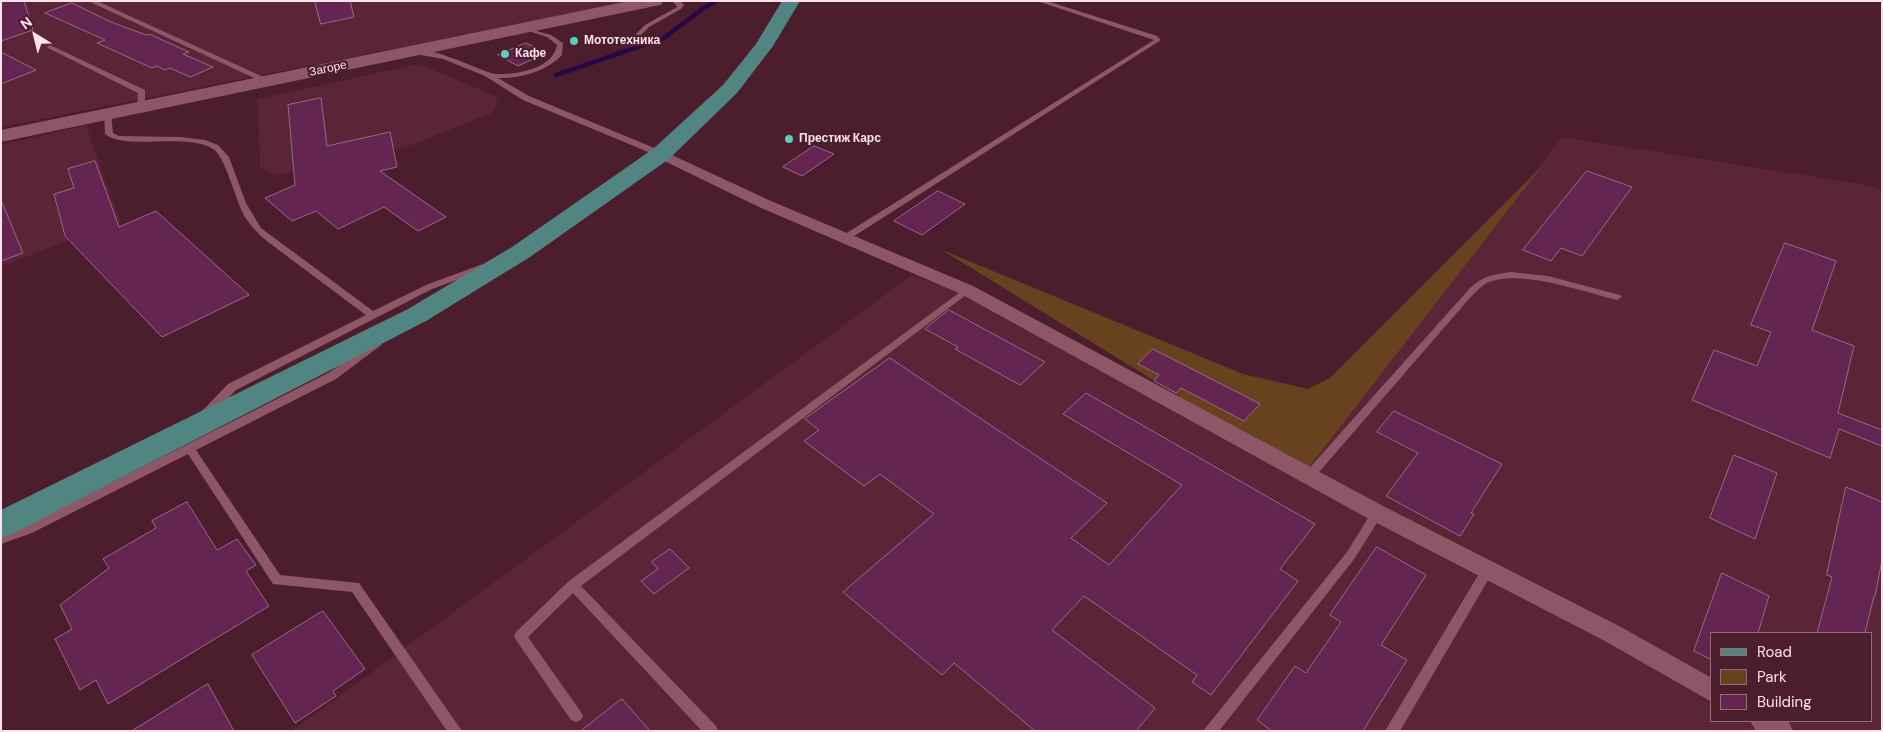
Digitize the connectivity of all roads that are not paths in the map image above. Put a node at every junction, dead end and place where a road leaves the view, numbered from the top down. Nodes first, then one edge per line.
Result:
1 (91, 1) edge
2 (655, 1) edge
3 (676, 1) edge
4 (791, 1) edge
5 (1040, 1) edge
6 (524, 28) junction
7 (638, 35) dead end
8 (50, 47) dead end
9 (407, 52) junction
10 (488, 75) junction
11 (268, 81) junction
12 (141, 107) junction
13 (107, 114) junction
14 (1, 136) edge
15 (661, 154) junction
16 (844, 238) junction
17 (514, 256) junction
18 (967, 290) junction
19 (1617, 297) dead end
20 (373, 316) junction
21 (189, 440) junction
22 (1309, 476) junction
23 (1377, 513) junction
24 (1, 525) edge
25 (1, 539) edge
26 (1487, 571) junction
27 (573, 585) junction
28 (1710, 690) edge
29 (576, 716) dead end
30 (1765, 722) edge
31 (455, 731) edge
32 (711, 731) edge
33 (1210, 731) edge
34 (1392, 731) edge
35 (1780, 731) edge

1 - 11 lane
2 - 6 street, Загоре
3 - 7 lane
4 - 15 main road
5 - 16 lane
6 - 9 street, Загоре
6 - 10 lane
8 - 12 lane
9 - 10 lane
9 - 11 street, Загоре
10 - 15 lane
11 - 12 street, Загоре
12 - 13 street, Загоре
13 - 14 street, Загоре
13 - 20 lane
15 - 16 street
15 - 17 main road
16 - 18 street
17 - 20 lane
17 - 21 main road
18 - 22 street
18 - 27 lane
19 - 22 lane
20 - 21 lane
21 - 24 main road
21 - 25 lane
21 - 31 lane
22 - 23 street
23 - 26 street
23 - 33 lane
26 - 28 street
26 - 34 lane
27 - 29 lane
27 - 32 lane
30 - 35 street

